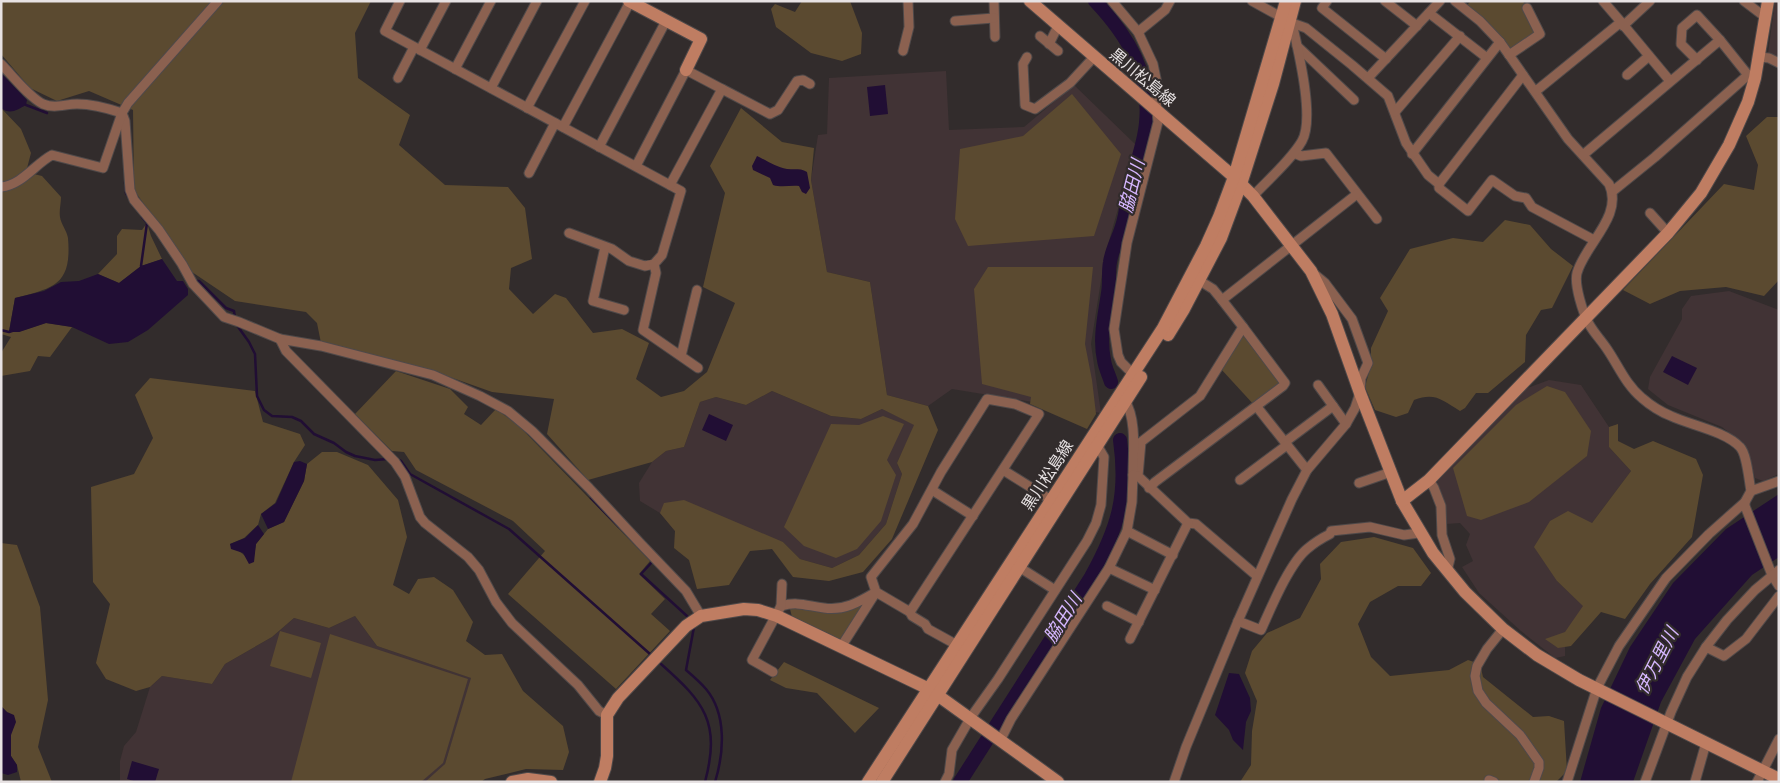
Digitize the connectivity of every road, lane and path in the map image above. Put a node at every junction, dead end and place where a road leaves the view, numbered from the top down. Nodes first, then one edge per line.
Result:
1 (218, 1) edge
2 (400, 1) edge
3 (446, 1) edge
4 (491, 1) edge
5 (537, 1) edge
6 (585, 1) edge
7 (630, 1) edge
8 (908, 1) edge
9 (994, 1) edge
10 (1030, 1) edge
11 (1112, 1) edge
12 (1170, 1) edge
13 (1252, 1) edge
14 (1286, 1) edge
15 (1295, 1) edge
16 (1327, 1) edge
17 (1385, 1) edge
18 (1440, 1) edge
19 (1455, 1) edge
20 (1603, 1) edge
21 (1650, 1) edge
22 (1744, 1) edge
23 (1768, 1) edge
24 (1527, 8) dead end
25 (1429, 13) junction
26 (1765, 17) junction
27 (994, 18) junction
28 (666, 21) junction
29 (955, 21) dead end
30 (1288, 21) junction
31 (1622, 24) junction
32 (1058, 26) junction
33 (1417, 26) junction
34 (1138, 32) junction
35 (1040, 36) dead end
36 (1460, 36) junction
37 (995, 37) dead end
38 (1720, 40) junction
39 (1500, 42) junction
40 (1049, 44) junction
41 (1297, 46) junction
42 (417, 48) junction
43 (904, 51) dead end
44 (1058, 51) dead end
45 (1509, 55) junction
46 (1094, 56) junction
47 (1650, 56) junction
48 (1027, 57) dead end
49 (1759, 57) junction
50 (1488, 58) junction
51 (1386, 59) junction
52 (1697, 60) junction
53 (1, 64) edge
54 (1779, 64) edge
55 (455, 69) junction
56 (686, 70) junction
57 (1523, 75) junction
58 (1627, 75) dead end
59 (1752, 76) junction
60 (398, 78) dead end
61 (1368, 78) junction
62 (1670, 81) junction
63 (810, 84) dead end
64 (491, 88) junction
65 (722, 89) junction
66 (1536, 91) junction
67 (1354, 100) dead end
68 (527, 108) junction
69 (1157, 110) junction
70 (122, 112) junction
71 (1395, 112) junction
72 (559, 125) junction
73 (600, 147) junction
74 (1294, 152) junction
75 (1412, 154) junction
76 (1583, 155) junction
77 (636, 166) junction
78 (529, 173) dead end
79 (1238, 180) junction
80 (1439, 184) junction
81 (670, 185) junction
82 (1, 187) edge
83 (1613, 191) junction
84 (1357, 194) junction
85 (1253, 196) junction
86 (1650, 213) dead end
87 (1377, 219) dead end
88 (569, 232) dead end
89 (1668, 232) junction
90 (1594, 240) junction
91 (1293, 246) junction
92 (606, 247) junction
93 (654, 264) junction
94 (1200, 281) junction
95 (697, 290) dead end
96 (1222, 300) junction
97 (624, 310) dead end
98 (1586, 317) junction
99 (1243, 328) junction
100 (280, 339) junction
101 (681, 356) junction
102 (698, 368) dead end
103 (1132, 374) junction
104 (1318, 385) dead end
105 (1360, 392) junction
106 (1126, 401) junction
107 (1334, 406) junction
108 (1257, 407) junction
109 (1346, 424) junction
110 (1286, 443) junction
111 (1097, 445) junction
112 (1003, 470) junction
113 (1307, 470) junction
114 (1391, 472) junction
115 (1135, 476) junction
116 (1240, 480) dead end
117 (1429, 480) junction
118 (1779, 481) edge
119 (1359, 483) dead end
120 (1149, 488) junction
121 (932, 490) junction
122 (1751, 491) junction
123 (1402, 501) junction
124 (1055, 502) junction
125 (1745, 504) junction
126 (973, 516) junction
127 (1188, 523) junction
128 (1127, 531) junction
129 (1419, 533) junction
130 (1173, 555) junction
131 (1019, 567) junction
132 (1109, 568) junction
133 (1446, 571) junction
134 (1773, 572) edge
135 (1257, 576) junction
136 (782, 584) dead end
137 (1779, 586) edge
138 (1055, 590) junction
139 (1155, 590) junction
140 (876, 592) junction
141 (1779, 596) edge
142 (1107, 606) dead end
143 (779, 611) junction
144 (910, 612) junction
145 (700, 616) junction
146 (1238, 621) junction
147 (1139, 622) junction
148 (1503, 629) junction
149 (1130, 640) dead end
150 (957, 645) junction
151 (841, 647) junction
152 (1706, 647) junction
153 (773, 672) dead end
154 (1599, 689) junction
155 (934, 691) junction
156 (607, 715) junction
157 (971, 717) junction
158 (1665, 723) junction
159 (1779, 738) edge
160 (1001, 739) junction
161 (1706, 743) junction
162 (1760, 776) edge
163 (1779, 779) edge
164 (512, 782) edge
165 (551, 782) edge
166 (600, 782) edge
167 (868, 782) edge
168 (882, 782) edge
169 (944, 782) edge
170 (1058, 782) edge
171 (1174, 782) edge
172 (1534, 782) edge
173 (1567, 782) edge
174 (1645, 782) edge
175 (1695, 782) edge

1 - 70 street
2 - 42 street
3 - 42 street
4 - 55 street
5 - 64 street
6 - 68 street
7 - 28 street
7 - 72 street
8 - 43 street
9 - 27 street
10 - 32 street, 黒川松島線
11 - 34 street
12 - 34 street
13 - 30 street
14 - 30 street
15 - 30 street
16 - 51 street
17 - 33 street
18 - 25 street
19 - 39 street
20 - 31 street
21 - 31 street
22 - 26 street
23 - 26 street
24 - 45 street
25 - 33 street
25 - 36 street
26 - 49 street
27 - 29 street
27 - 37 street
28 - 56 street
28 - 73 street
30 - 41 street
30 - 61 street
30 - 79 street
31 - 47 street
31 - 66 street
32 - 40 street
32 - 46 street, 黒川松島線
33 - 51 street
34 - 69 street
35 - 40 street
36 - 50 street
36 - 71 street
38 - 52 street
38 - 52 street
38 - 59 street
39 - 45 street
39 - 50 street
40 - 44 street
41 - 67 street
41 - 74 street
42 - 55 street
42 - 60 street
45 - 57 street
46 - 48 street
46 - 69 street, 黒川松島線
47 - 58 street
47 - 62 street
49 - 54 street
49 - 59 street
50 - 75 street
51 - 61 street
52 - 62 street
53 - 70 street
55 - 64 street
56 - 65 street
56 - 77 street
57 - 66 street
57 - 80 street
59 - 83 street
59 - 89 street
61 - 71 street
62 - 76 street
63 - 65 street
64 - 68 street
65 - 81 street
66 - 76 street
68 - 72 street
69 - 79 street, 黒川松島線
69 - 103 street
70 - 82 street
70 - 100 street
71 - 75 street
72 - 73 street
72 - 78 street
73 - 77 street
74 - 84 street
74 - 85 street
75 - 80 street
76 - 83 street
77 - 81 street
79 - 85 street
79 - 94 street, 黒川松島線
79 - 103 street, 黒川松島線
80 - 90 street
81 - 93 street
83 - 90 street
84 - 87 street
84 - 91 street
85 - 91 street
86 - 89 street
88 - 92 street
89 - 98 street
90 - 98 street
91 - 96 street
91 - 105 street
92 - 93 street
92 - 97 street
93 - 101 street
94 - 96 street
94 - 106 street, 黒川松島線
95 - 101 street
96 - 99 street
98 - 117 street
98 - 122 street
99 - 108 street
99 - 115 street
100 - 145 street
100 - 156 street
101 - 102 street
103 - 124 street, 黒川松島線
104 - 107 street
105 - 109 street
105 - 114 street
106 - 111 street, 黒川松島線
106 - 115 street
107 - 109 street
107 - 110 street
108 - 110 street
108 - 120 street
109 - 113 street
110 - 113 street
110 - 116 street
111 - 124 street, 黒川松島線
111 - 138 street
112 - 121 street
112 - 124 street
112 - 126 street
113 - 135 street
114 - 119 street
114 - 123 street
115 - 120 street
115 - 128 street
117 - 123 street
117 - 133 street
118 - 122 street
120 - 127 street
121 - 126 street
121 - 140 street
122 - 125 street
123 - 129 street
124 - 131 street, 黒川松島線
124 - 150 street, 黒川松島線
125 - 134 street
125 - 154 street
126 - 144 street
127 - 130 street
127 - 135 street
128 - 130 street
128 - 132 street
129 - 133 street
129 - 146 street
130 - 139 street
131 - 138 street
131 - 155 street, 黒川松島線
132 - 139 street
132 - 160 street
133 - 148 street
134 - 137 street
134 - 152 street
135 - 146 street
136 - 143 street
138 - 157 street
139 - 147 street
140 - 143 street
140 - 144 street
140 - 151 street
141 - 152 street
142 - 147 street
143 - 145 street
143 - 151 street
143 - 153 street
144 - 150 street
145 - 156 street
146 - 171 street
147 - 149 street
148 - 154 street
148 - 172 street
150 - 155 street, 黒川松島線
151 - 155 street
152 - 158 street
154 - 158 street
154 - 173 street
155 - 157 street
155 - 167 street, 黒川松島線
155 - 168 street, 黒川松島線
156 - 166 street
157 - 160 street
157 - 169 street
158 - 161 street
158 - 174 street
159 - 162 street
160 - 170 street
161 - 162 street
161 - 175 street
162 - 163 street
164 - 165 street

